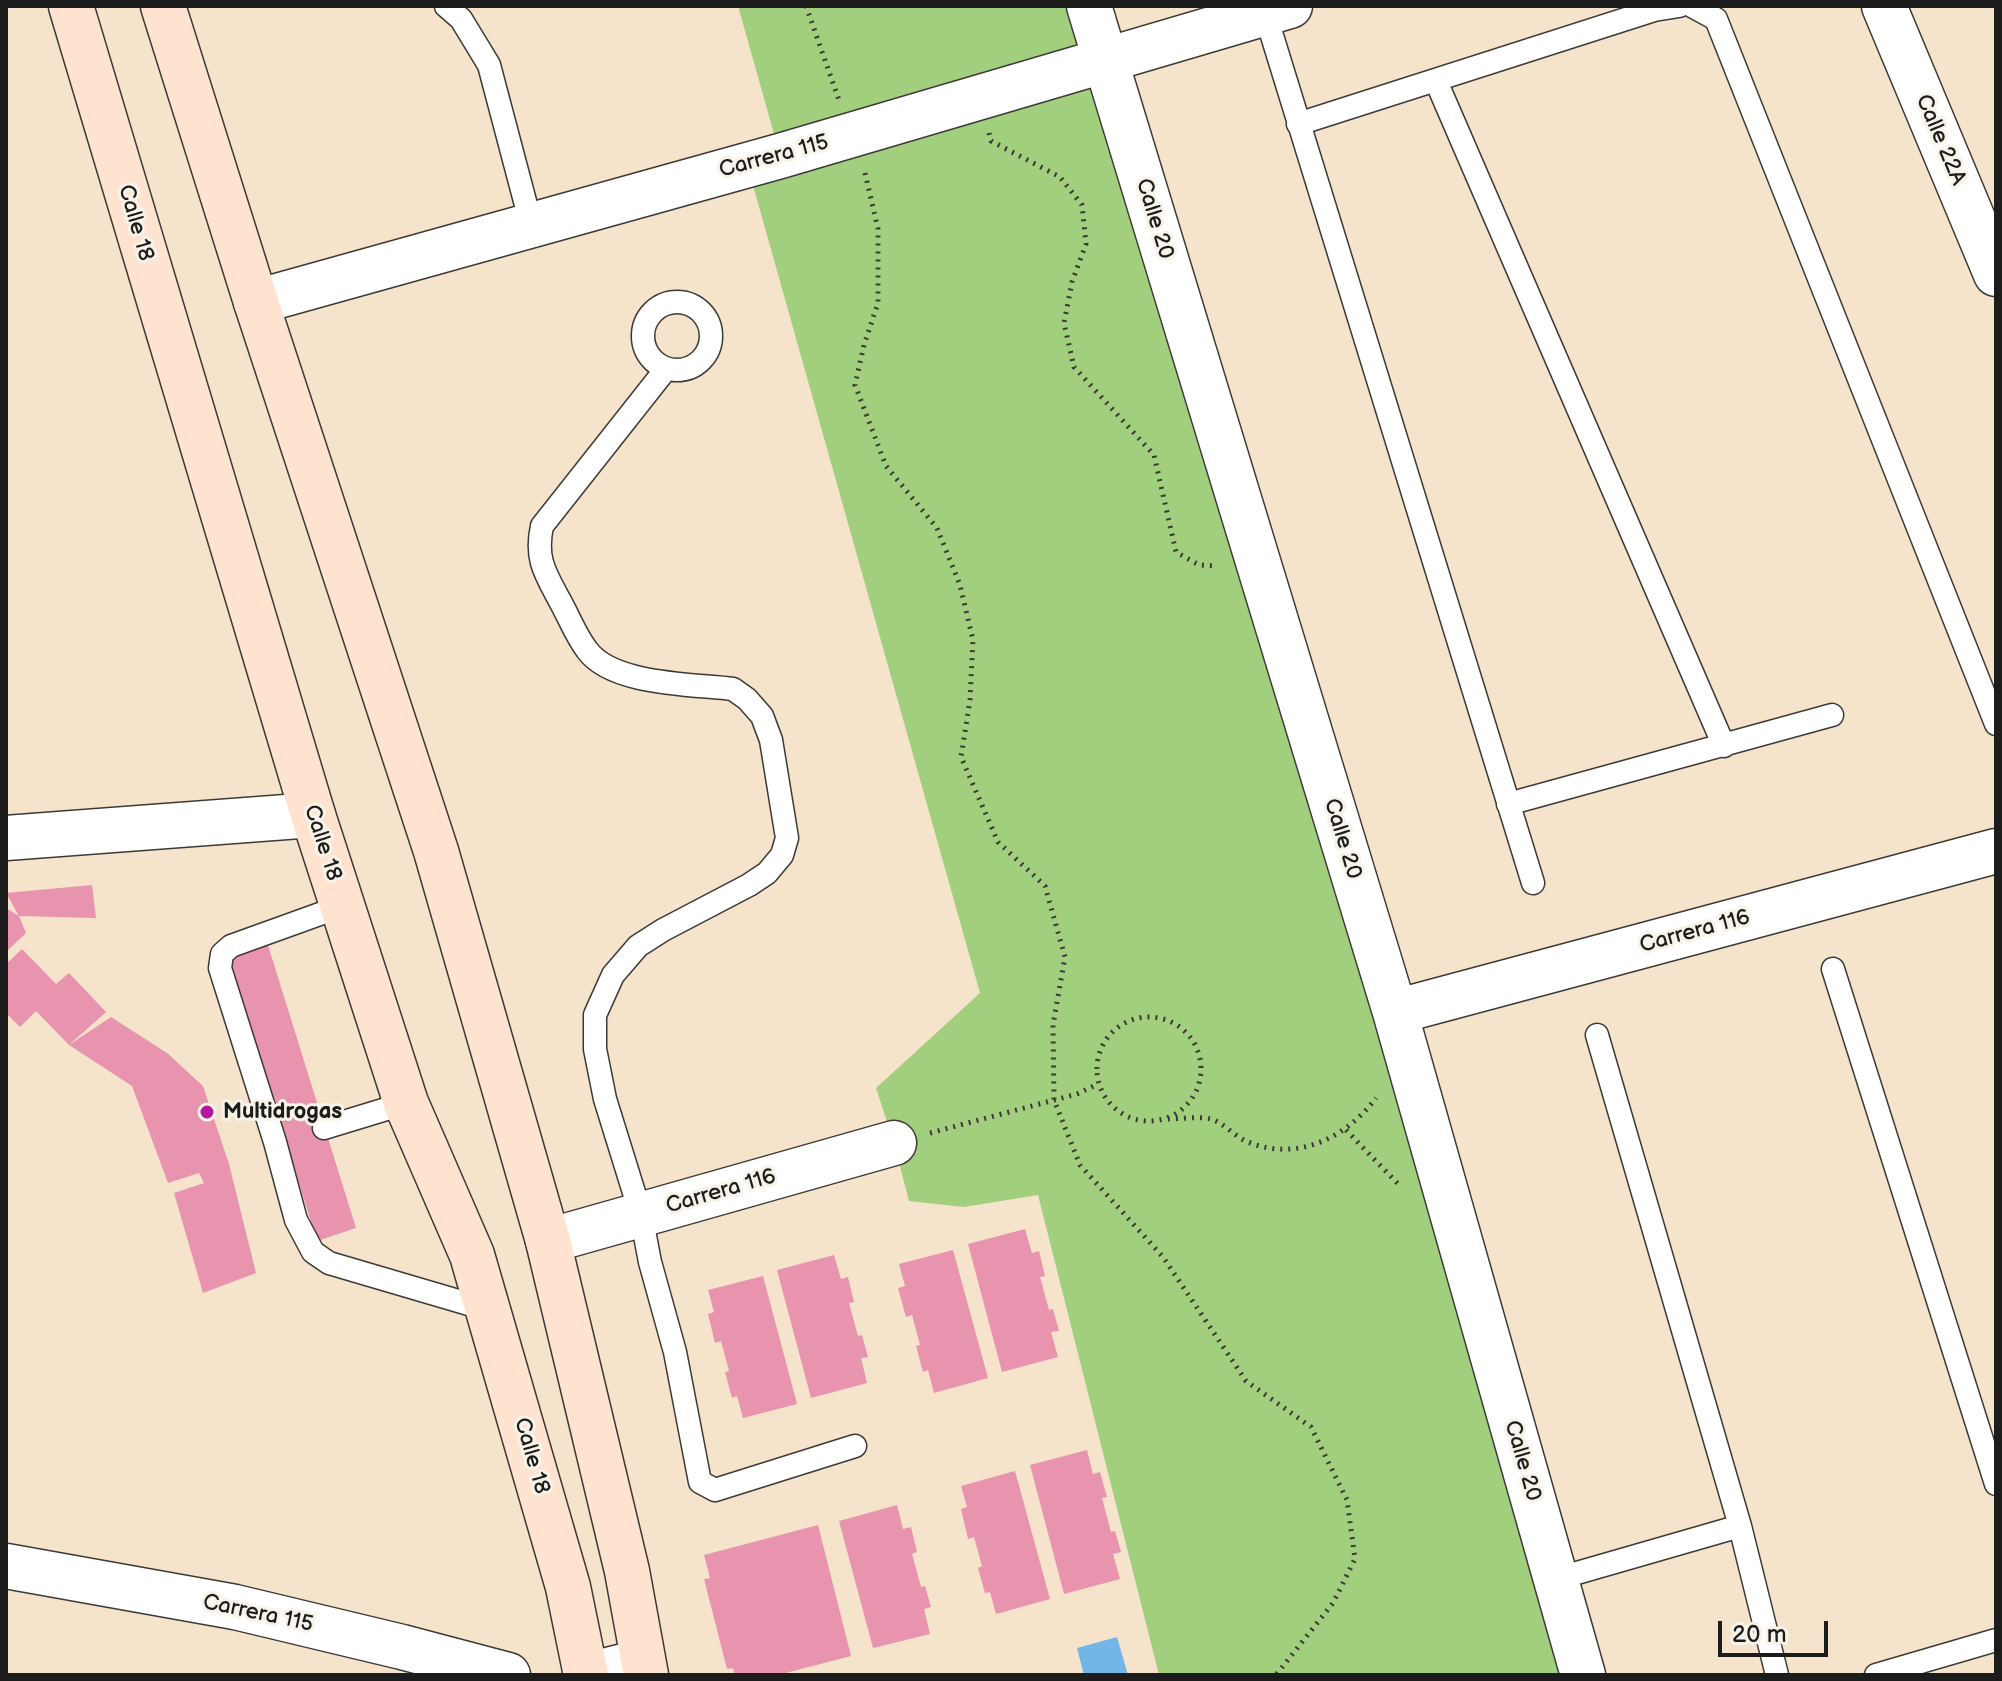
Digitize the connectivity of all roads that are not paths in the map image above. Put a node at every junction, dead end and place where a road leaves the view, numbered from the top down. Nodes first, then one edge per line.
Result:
1 (71, 6) edge
2 (163, 6) edge
3 (446, 6) edge
4 (1089, 6) edge
5 (1679, 6) edge
6 (1692, 6) edge
7 (1884, 6) edge
8 (1278, 10) edge
9 (1106, 60) junction
10 (1436, 81) junction
11 (1298, 124) junction
12 (531, 224) junction
13 (1996, 274) edge
14 (256, 302) junction
15 (666, 369) dead end
16 (1832, 715) dead end
17 (1996, 724) edge
18 (1724, 746) junction
19 (1508, 804) junction
20 (313, 815) junction
21 (6, 838) edge
22 (1996, 851) edge
23 (1533, 883) dead end
24 (342, 906) junction
25 (1833, 969) dead end
26 (1395, 1012) junction
27 (1597, 1035) dead end
28 (406, 1103) junction
29 (324, 1128) dead end
30 (894, 1143) road end
31 (641, 1215) junction
32 (548, 1241) junction
33 (489, 1310) junction
34 (855, 1446) dead end
35 (1996, 1484) edge
36 (1740, 1526) junction
37 (7, 1568) edge
38 (1556, 1579) junction
39 (1996, 1640) edge
40 (645, 1668) edge
41 (508, 1675) edge
42 (587, 1675) edge
43 (1583, 1675) edge
44 (1777, 1675) edge
45 (1876, 1675) edge

1 - 20 main road, Calle 18
2 - 14 main road
3 - 12 lane
4 - 9 street, Calle 20
5 - 10 lane
6 - 17 lane
7 - 13 street, Calle 22A
8 - 9 street, Carrera 115
8 - 11 lane
9 - 12 street, Carrera 115
9 - 26 street, Calle 20
10 - 11 lane
10 - 18 lane
11 - 19 lane
12 - 14 street, Carrera 115
14 - 32 main road
15 - 31 lane
16 - 18 lane
18 - 19 lane
19 - 23 lane
20 - 21 street
20 - 24 main road, Calle 18
22 - 26 street, Carrera 116
24 - 28 main road, Calle 18
24 - 33 lane
25 - 35 lane
26 - 38 street, Calle 20
27 - 36 lane
28 - 29 lane
28 - 33 main road, Calle 18
30 - 31 street, Carrera 116
31 - 32 street, Carrera 116
31 - 34 lane
32 - 40 main road
33 - 42 main road, Calle 18
36 - 38 lane
36 - 44 lane
37 - 41 street, Carrera 115
38 - 43 street, Calle 20
39 - 45 lane
40 - 42 street

